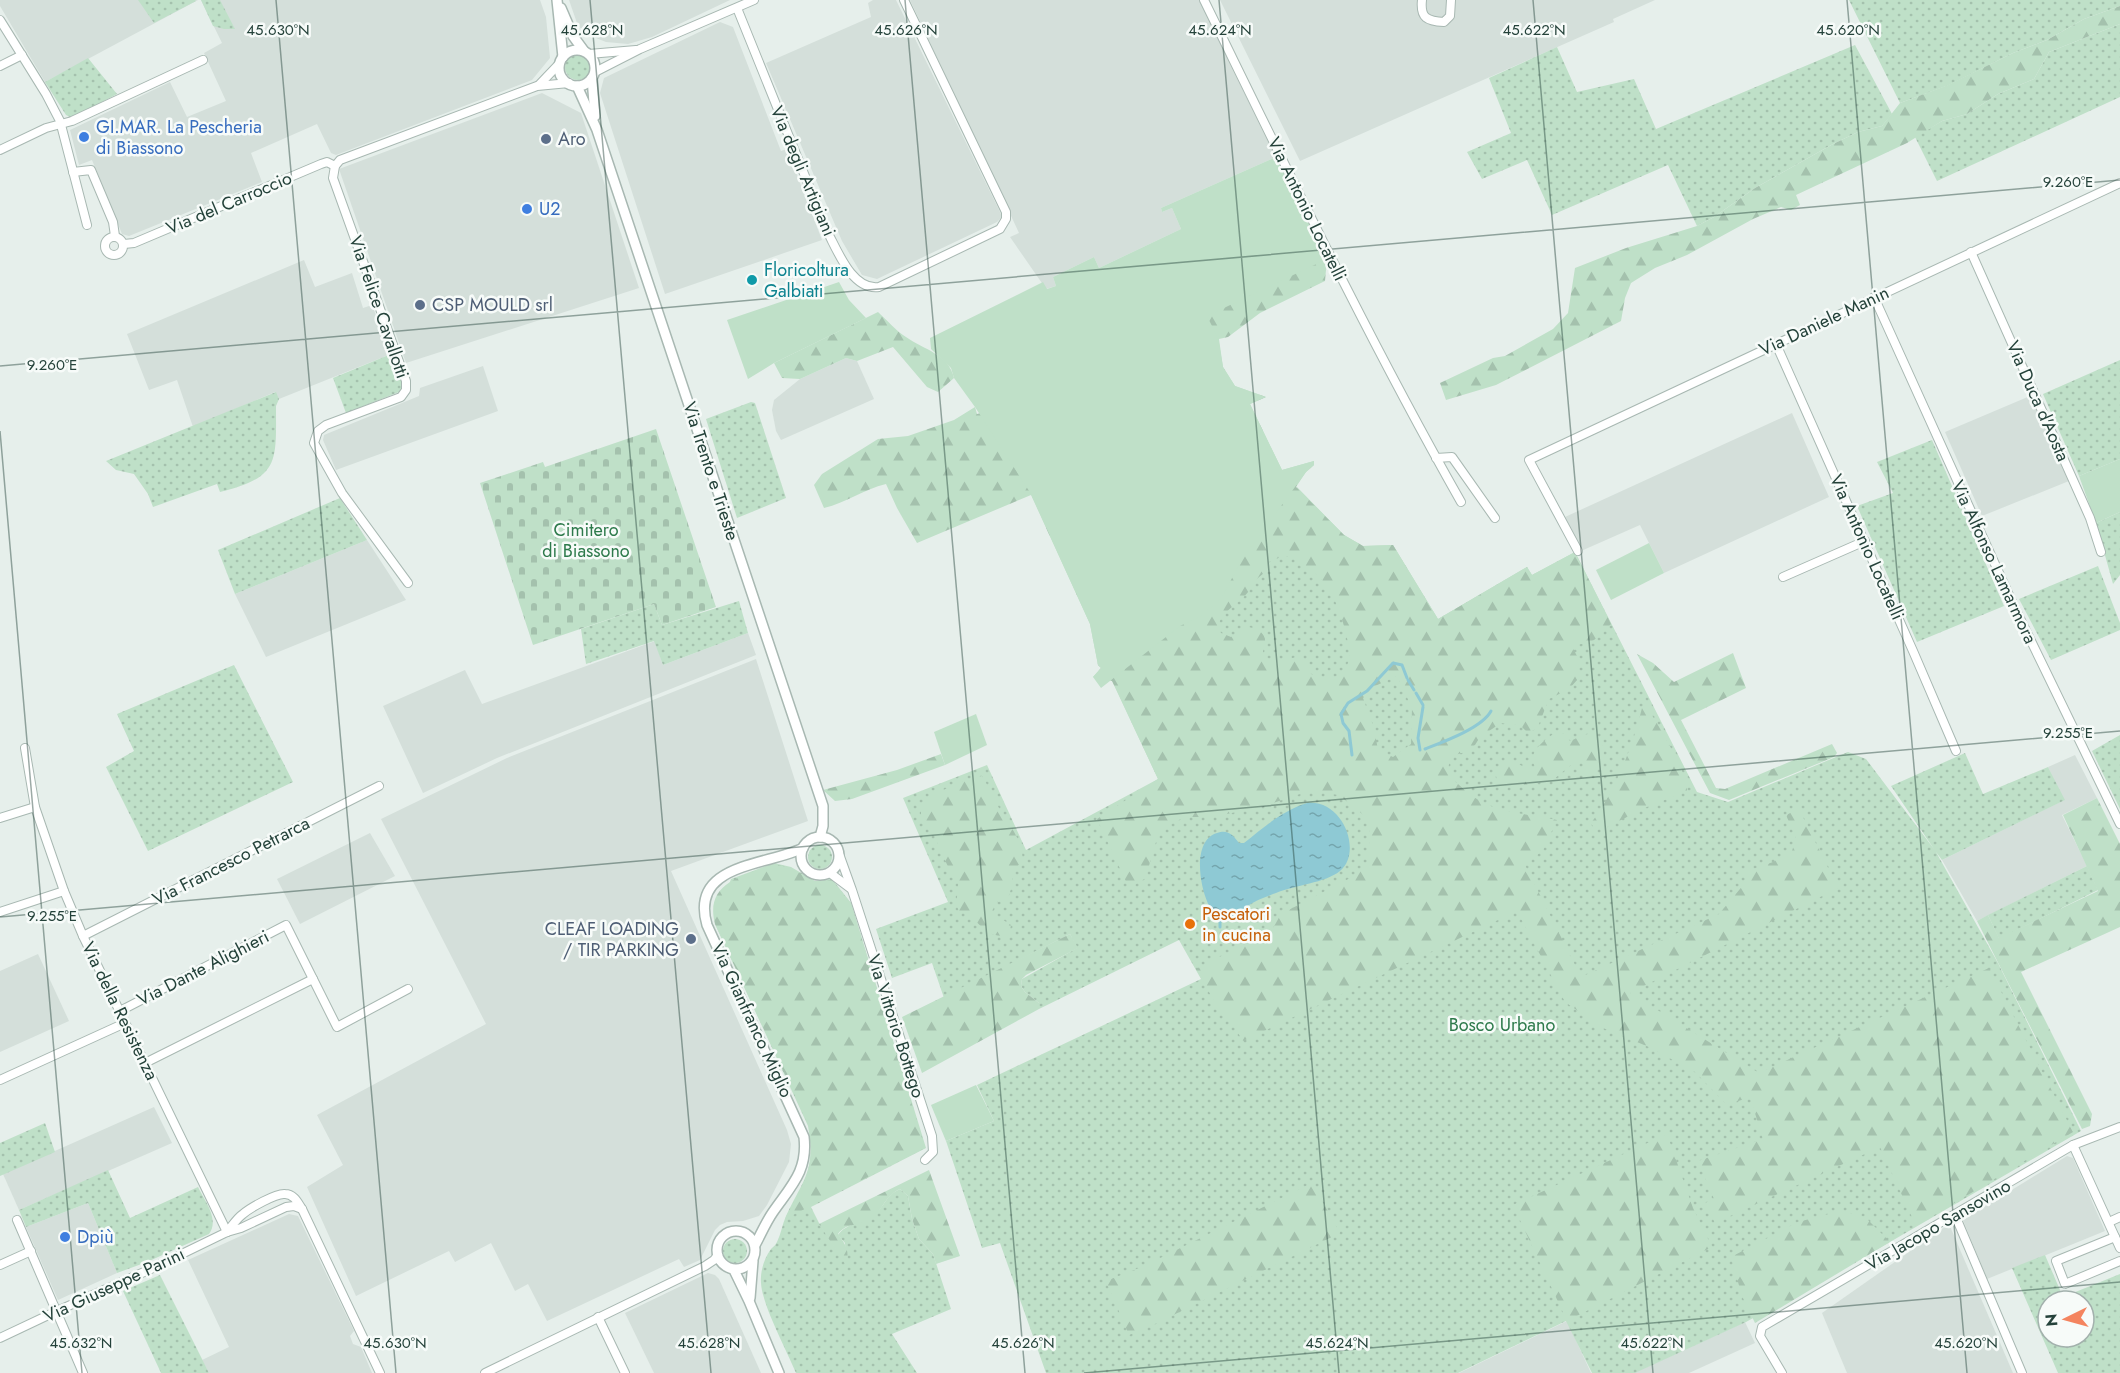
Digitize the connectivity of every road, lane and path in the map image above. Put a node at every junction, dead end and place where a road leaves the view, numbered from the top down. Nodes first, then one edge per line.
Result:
1 (557, 0) edge
2 (754, 0) edge
3 (904, 0) edge
4 (1204, 0) edge
5 (1422, 0) edge
6 (1451, 0) edge
7 (737, 8) junction
8 (0, 20) edge
9 (640, 49) junction
10 (586, 52) junction
11 (22, 55) junction
12 (203, 60) dead end
13 (561, 60) junction
14 (0, 66) edge
15 (593, 75) junction
16 (573, 84) junction
17 (537, 86) junction
18 (61, 124) junction
19 (597, 130) junction
20 (0, 150) edge
21 (334, 166) junction
22 (73, 172) junction
23 (2120, 183) edge
24 (87, 225) dead end
25 (115, 236) junction
26 (124, 244) junction
27 (1971, 252) junction
28 (1874, 297) junction
29 (1776, 344) junction
30 (1436, 458) junction
31 (1461, 502) dead end
32 (1495, 518) dead end
33 (1865, 541) junction
34 (1578, 551) dead end
35 (2101, 552) dead end
36 (1784, 577) dead end
37 (408, 583) dead end
38 (25, 748) dead end
39 (1956, 751) dead end
40 (379, 786) dead end
41 (35, 807) junction
42 (824, 812) junction
43 (0, 818) edge
44 (2120, 824) edge
45 (820, 837) junction
46 (836, 847) junction
47 (803, 848) junction
48 (773, 859) junction
49 (803, 864) junction
50 (830, 873) junction
51 (852, 890) junction
52 (64, 891) junction
53 (0, 912) edge
54 (83, 936) junction
55 (313, 979) junction
56 (408, 989) dead end
57 (120, 1011) junction
58 (125, 1023) junction
59 (146, 1063) junction
60 (0, 1080) edge
61 (2120, 1127) edge
62 (2073, 1145) junction
63 (925, 1160) dead end
64 (302, 1209) junction
65 (772, 1214) junction
66 (1955, 1215) junction
67 (2120, 1218) edge
68 (17, 1220) dead end
69 (2109, 1222) junction
70 (227, 1232) junction
71 (745, 1232) junction
72 (2115, 1237) junction
73 (755, 1245) junction
74 (2120, 1248) edge
75 (31, 1251) junction
76 (718, 1255) junction
77 (753, 1260) junction
78 (2120, 1261) edge
79 (0, 1264) edge
80 (734, 1270) junction
81 (750, 1301) junction
82 (57, 1311) junction
83 (598, 1317) junction
84 (0, 1338) edge
85 (83, 1373) edge
86 (380, 1373) edge
87 (485, 1373) edge
88 (625, 1373) edge
89 (779, 1373) edge
90 (1782, 1373) edge
91 (2022, 1373) edge

1 - 10 street, Via Trento e Trieste
1 - 13 street, Via Trento e Trieste
2 - 7 street
3 - 7 street, Via degli Artigiani
4 - 30 street, Via Antonio Locatelli
5 - 6 street
7 - 9 street
8 - 11 street
9 - 10 street
9 - 15 street
10 - 13 street
10 - 15 street, Via Trento e Trieste
11 - 14 street
11 - 18 street
12 - 18 street
13 - 16 street, Via Trento e Trieste
13 - 17 street
15 - 16 street
15 - 19 street, Via Trento e Trieste
16 - 17 street
16 - 19 street, Via Trento e Trieste
17 - 21 street
18 - 20 street
18 - 22 street
19 - 42 street, Via Trento e Trieste
21 - 26 street, Via del Carroccio
21 - 37 street, Via Felice Cavallotti
22 - 24 street
22 - 25 street
23 - 27 street, Via Daniele Manin
25 - 26 street
25 - 26 street
27 - 28 street, Via Daniele Manin
27 - 35 street, Via Duca d'Aosta
28 - 29 street, Via Daniele Manin
28 - 44 street, Via Alfonso Lamarmora
29 - 33 street, Via Antonio Locatelli
29 - 34 street, Via Daniele Manin
30 - 31 street, Via Antonio Locatelli
30 - 32 street
33 - 36 street
33 - 39 street, Via Antonio Locatelli
38 - 41 street, Via della Resistenza
40 - 54 street, Via Francesco Petrarca
41 - 43 street
41 - 52 street, Via della Resistenza
42 - 45 street, Via Trento e Trieste
42 - 46 street, Via Trento e Trieste
45 - 46 street
45 - 47 street
46 - 50 street
46 - 51 street, Via Vittorio Bottego
47 - 48 street, Via Gianfranco Miglio
47 - 49 street
48 - 49 street, Via Gianfranco Miglio
48 - 65 street, Via Gianfranco Miglio
49 - 50 street
50 - 51 street
51 - 63 street, Via Vittorio Bottego
52 - 53 street
52 - 54 street, Via della Resistenza
54 - 57 street, Via della Resistenza
55 - 56 street
55 - 57 street, Via Dante Alighieri
55 - 59 street
57 - 58 street, Via della Resistenza
58 - 59 street, Via della Resistenza
58 - 60 street
59 - 70 street, Via della Resistenza
61 - 62 street, Via Jacopo Sansovino
62 - 66 street, Via Jacopo Sansovino
62 - 69 street
64 - 70 street, Via Giuseppe Parini
64 - 70 street, Via Giuseppe Parini
64 - 86 street
65 - 71 street, Via Gianfranco Miglio
65 - 73 street, Via Gianfranco Miglio
66 - 90 street, Via Jacopo Sansovino
66 - 91 street
67 - 69 street
68 - 75 street
69 - 72 street
70 - 82 street, Via Giuseppe Parini
71 - 73 street
71 - 76 street
72 - 74 street
72 - 78 street
73 - 77 street
75 - 79 street
75 - 82 street
76 - 80 street
76 - 83 street
77 - 80 street
77 - 81 street
80 - 81 street
81 - 89 street
82 - 84 street, Via Giuseppe Parini
82 - 85 street
83 - 87 street
83 - 88 street

